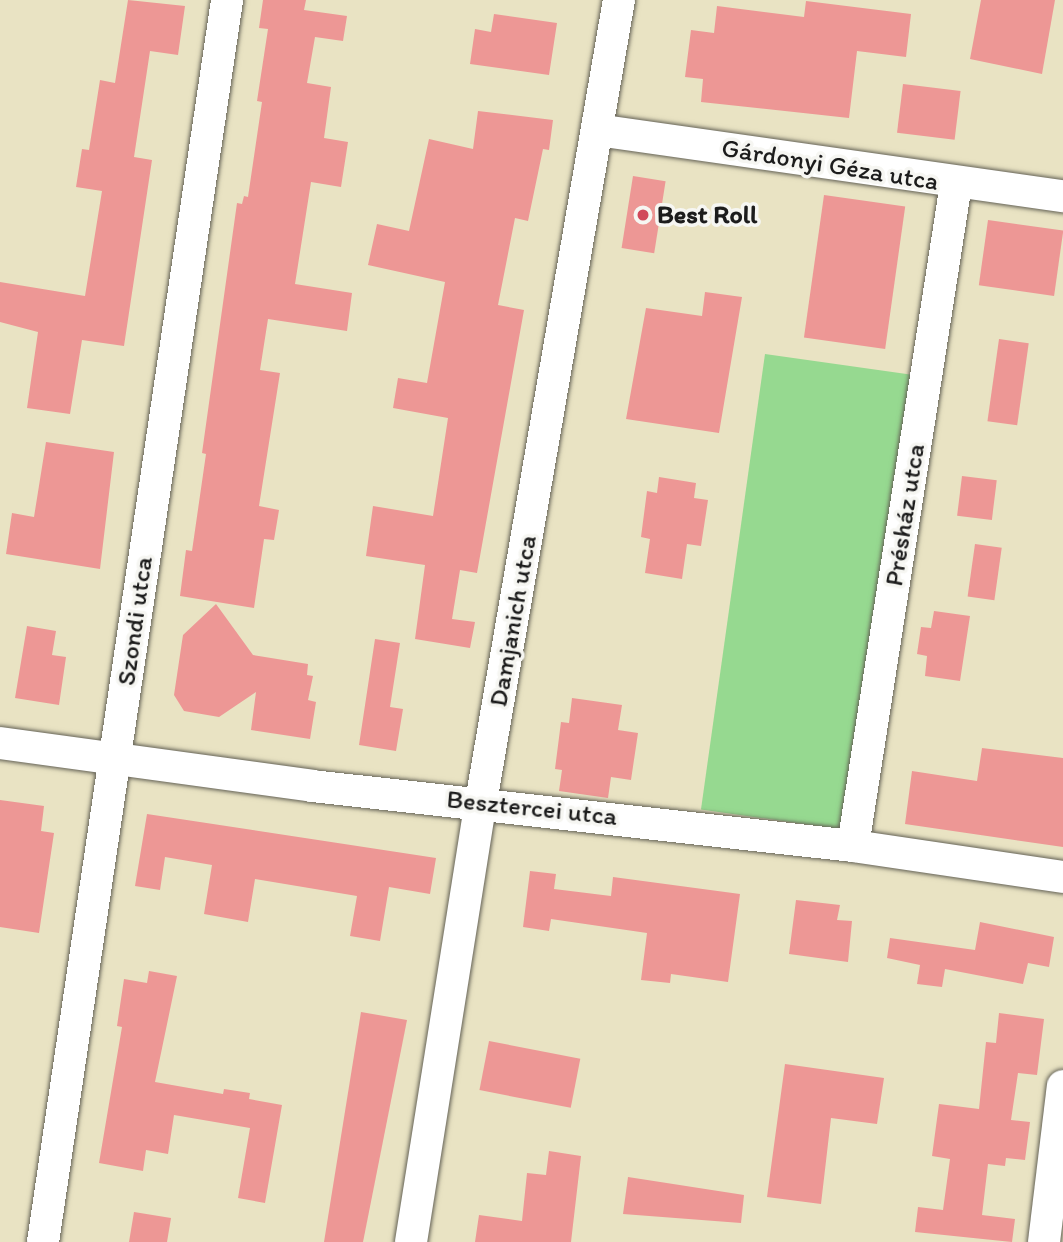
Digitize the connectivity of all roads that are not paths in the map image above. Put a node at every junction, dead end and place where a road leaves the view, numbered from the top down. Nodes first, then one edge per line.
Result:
1 (227, 0) edge
2 (619, 0) edge
3 (597, 130) junction
4 (956, 184) junction
5 (1063, 196) edge
6 (0, 743) edge
7 (115, 762) junction
8 (481, 802) junction
9 (853, 846) junction
10 (1063, 877) edge
11 (1063, 1086) edge
12 (43, 1242) edge
13 (411, 1242) edge
14 (1044, 1242) edge

1 - 7 street, Szondi utca
2 - 3 street, Damjanich utca
3 - 4 street, Gárdonyi Géza utca
3 - 8 street, Damjanich utca
4 - 5 street, Gárdonyi Géza utca
4 - 9 street, Présház utca
6 - 7 street, Besztercei utca
7 - 8 street, Besztercei utca
7 - 12 street, Szondi utca
8 - 9 street, Besztercei utca
8 - 13 street, Damjanich utca
9 - 10 street, Besztercei utca
11 - 14 street

